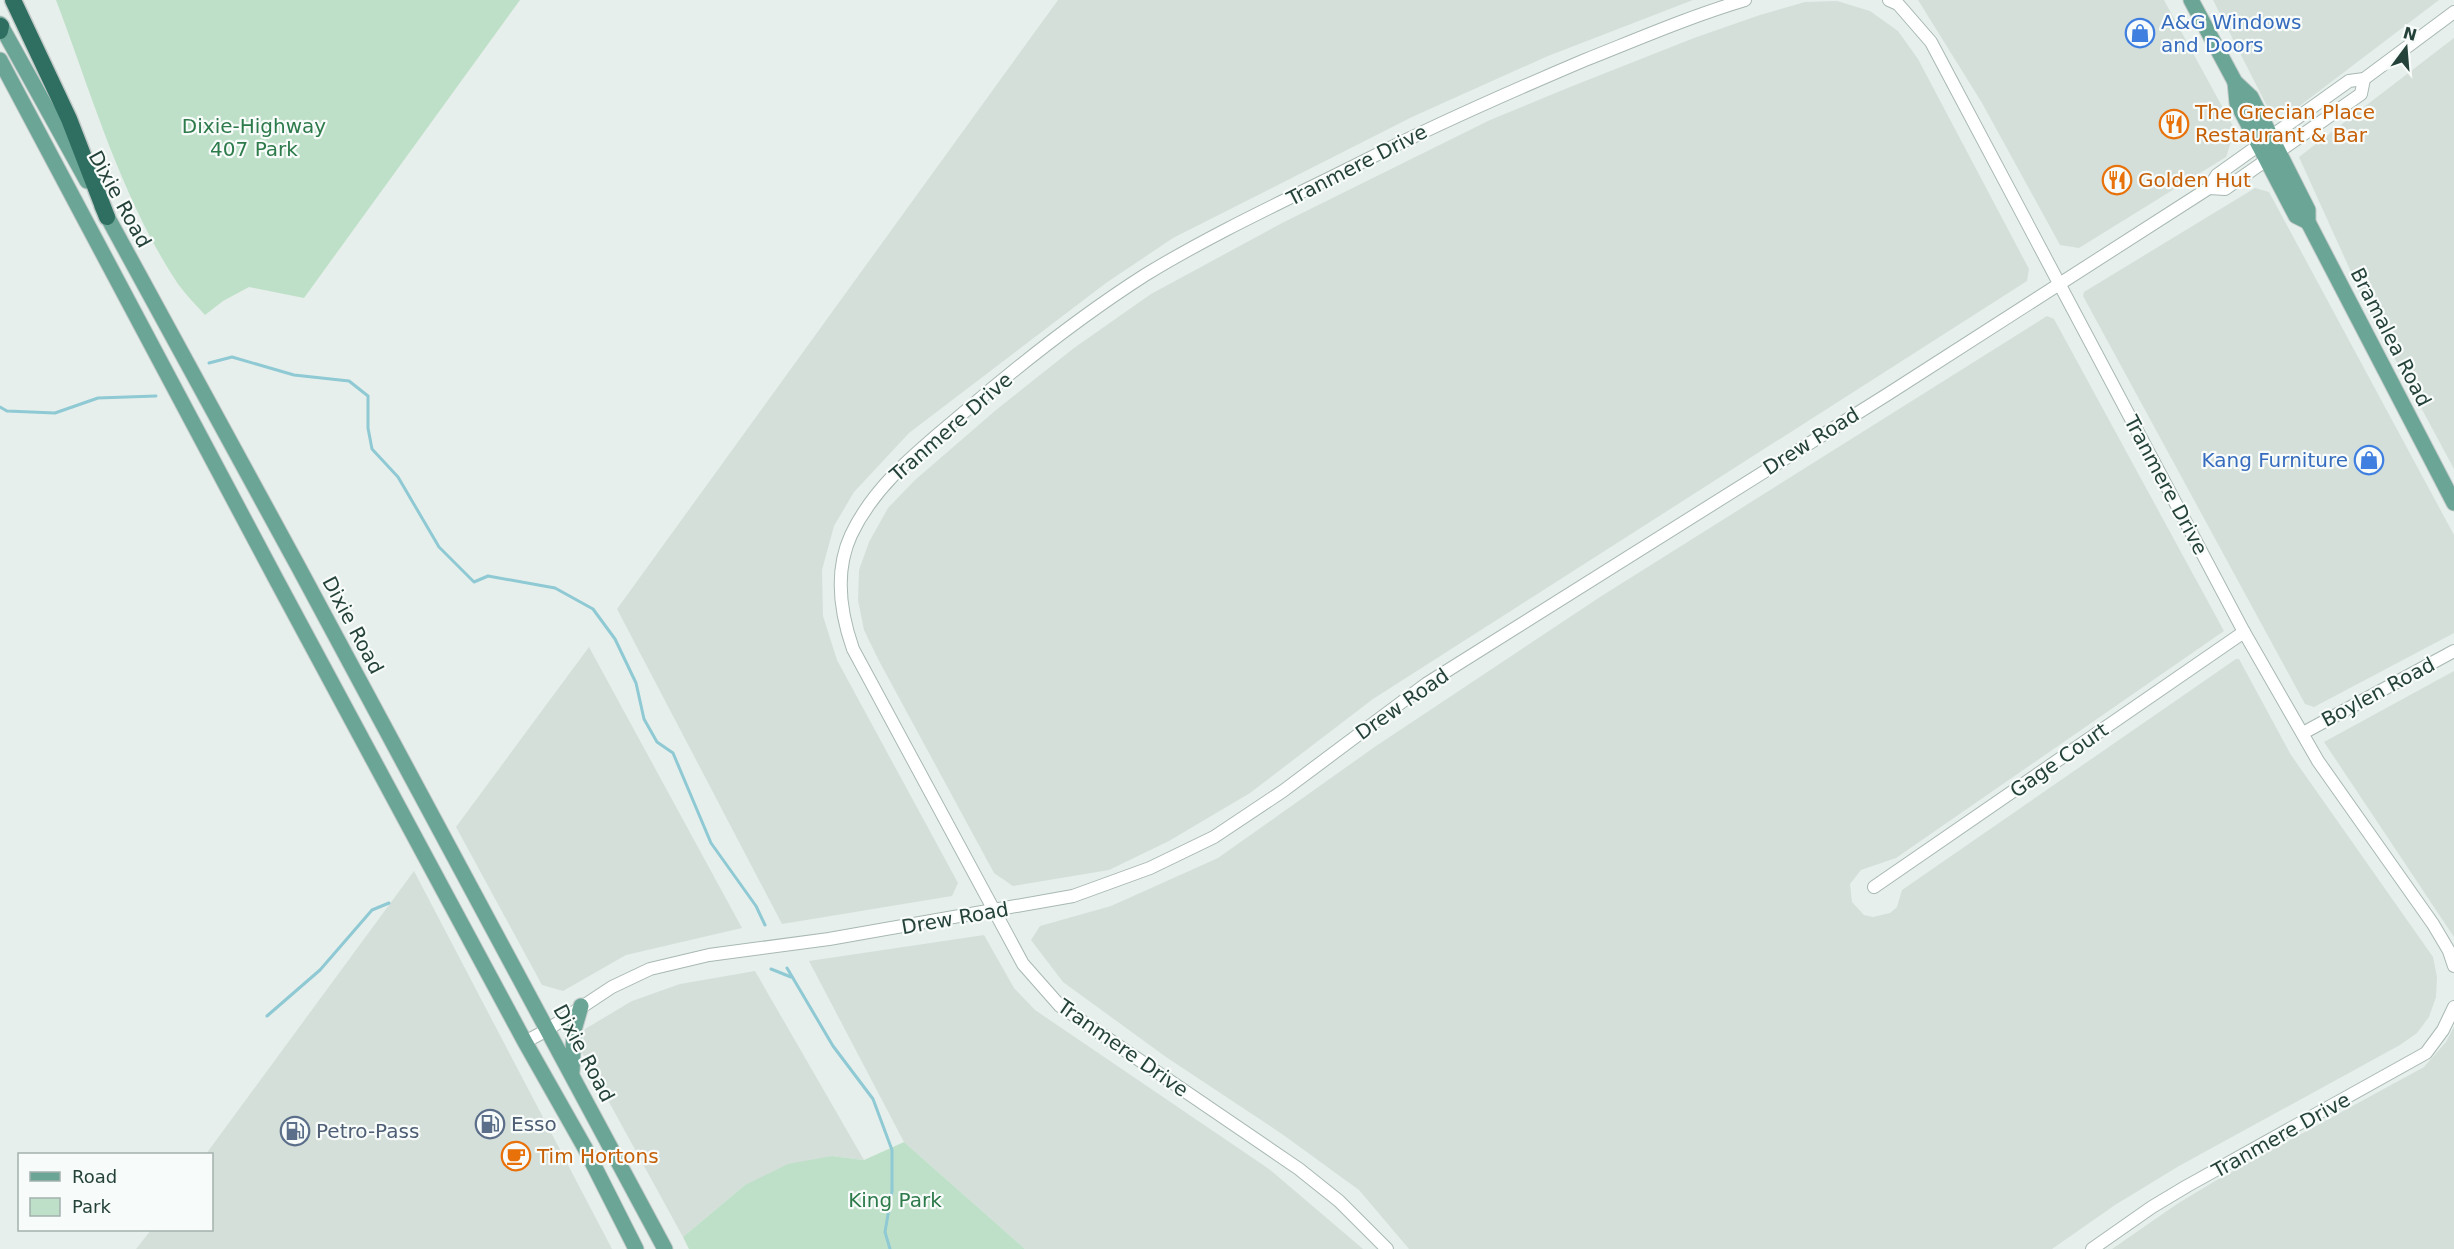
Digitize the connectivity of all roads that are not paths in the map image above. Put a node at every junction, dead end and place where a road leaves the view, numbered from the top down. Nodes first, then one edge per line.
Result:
1 (13, 0) edge
2 (1745, 0) edge
3 (1889, 0) edge
4 (2191, 0) edge
5 (2454, 12) edge
6 (0, 27) edge
7 (0, 60) edge
8 (2364, 79) junction
9 (2265, 141) junction
10 (2273, 155) junction
11 (2209, 188) junction
12 (107, 217) junction
13 (2058, 284) junction
14 (2454, 503) edge
15 (2244, 632) junction
16 (2454, 651) edge
17 (2302, 733) junction
18 (1874, 887) dead end
19 (994, 912) junction
20 (2454, 966) edge
21 (581, 1006) junction
22 (2454, 1007) edge
23 (547, 1030) junction
24 (525, 1042) junction
25 (572, 1075) junction
26 (636, 1249) edge
27 (665, 1249) edge
28 (1387, 1249) edge
29 (2092, 1249) edge

1 - 12 highway
2 - 19 street, Tranmere Drive
3 - 13 street, Tranmere Drive
4 - 9 main road, Bramalea Road
5 - 8 street, Drew Road
6 - 12 main road, Dixie Road
7 - 24 main road, Dixie Road
8 - 9 street, Drew Road
8 - 10 street, Drew Road
9 - 10 main road, Bramalea Road
9 - 11 street, Drew Road
10 - 11 street, Drew Road
10 - 14 main road, Bramalea Road
11 - 13 street, Drew Road
12 - 23 main road, Dixie Road
13 - 15 street, Tranmere Drive
13 - 19 street, Drew Road
15 - 17 street, Tranmere Drive
15 - 18 street, Gage Court
16 - 17 street, Boylen Road
17 - 20 street, Tranmere Drive
19 - 21 street, Drew Road
19 - 28 street, Tranmere Drive
21 - 23 street, Drew Road
21 - 25 main road
22 - 29 street, Tranmere Drive
23 - 24 street, Drew Road
23 - 25 main road, Dixie Road
24 - 26 main road, Dixie Road
25 - 27 main road, Dixie Road

